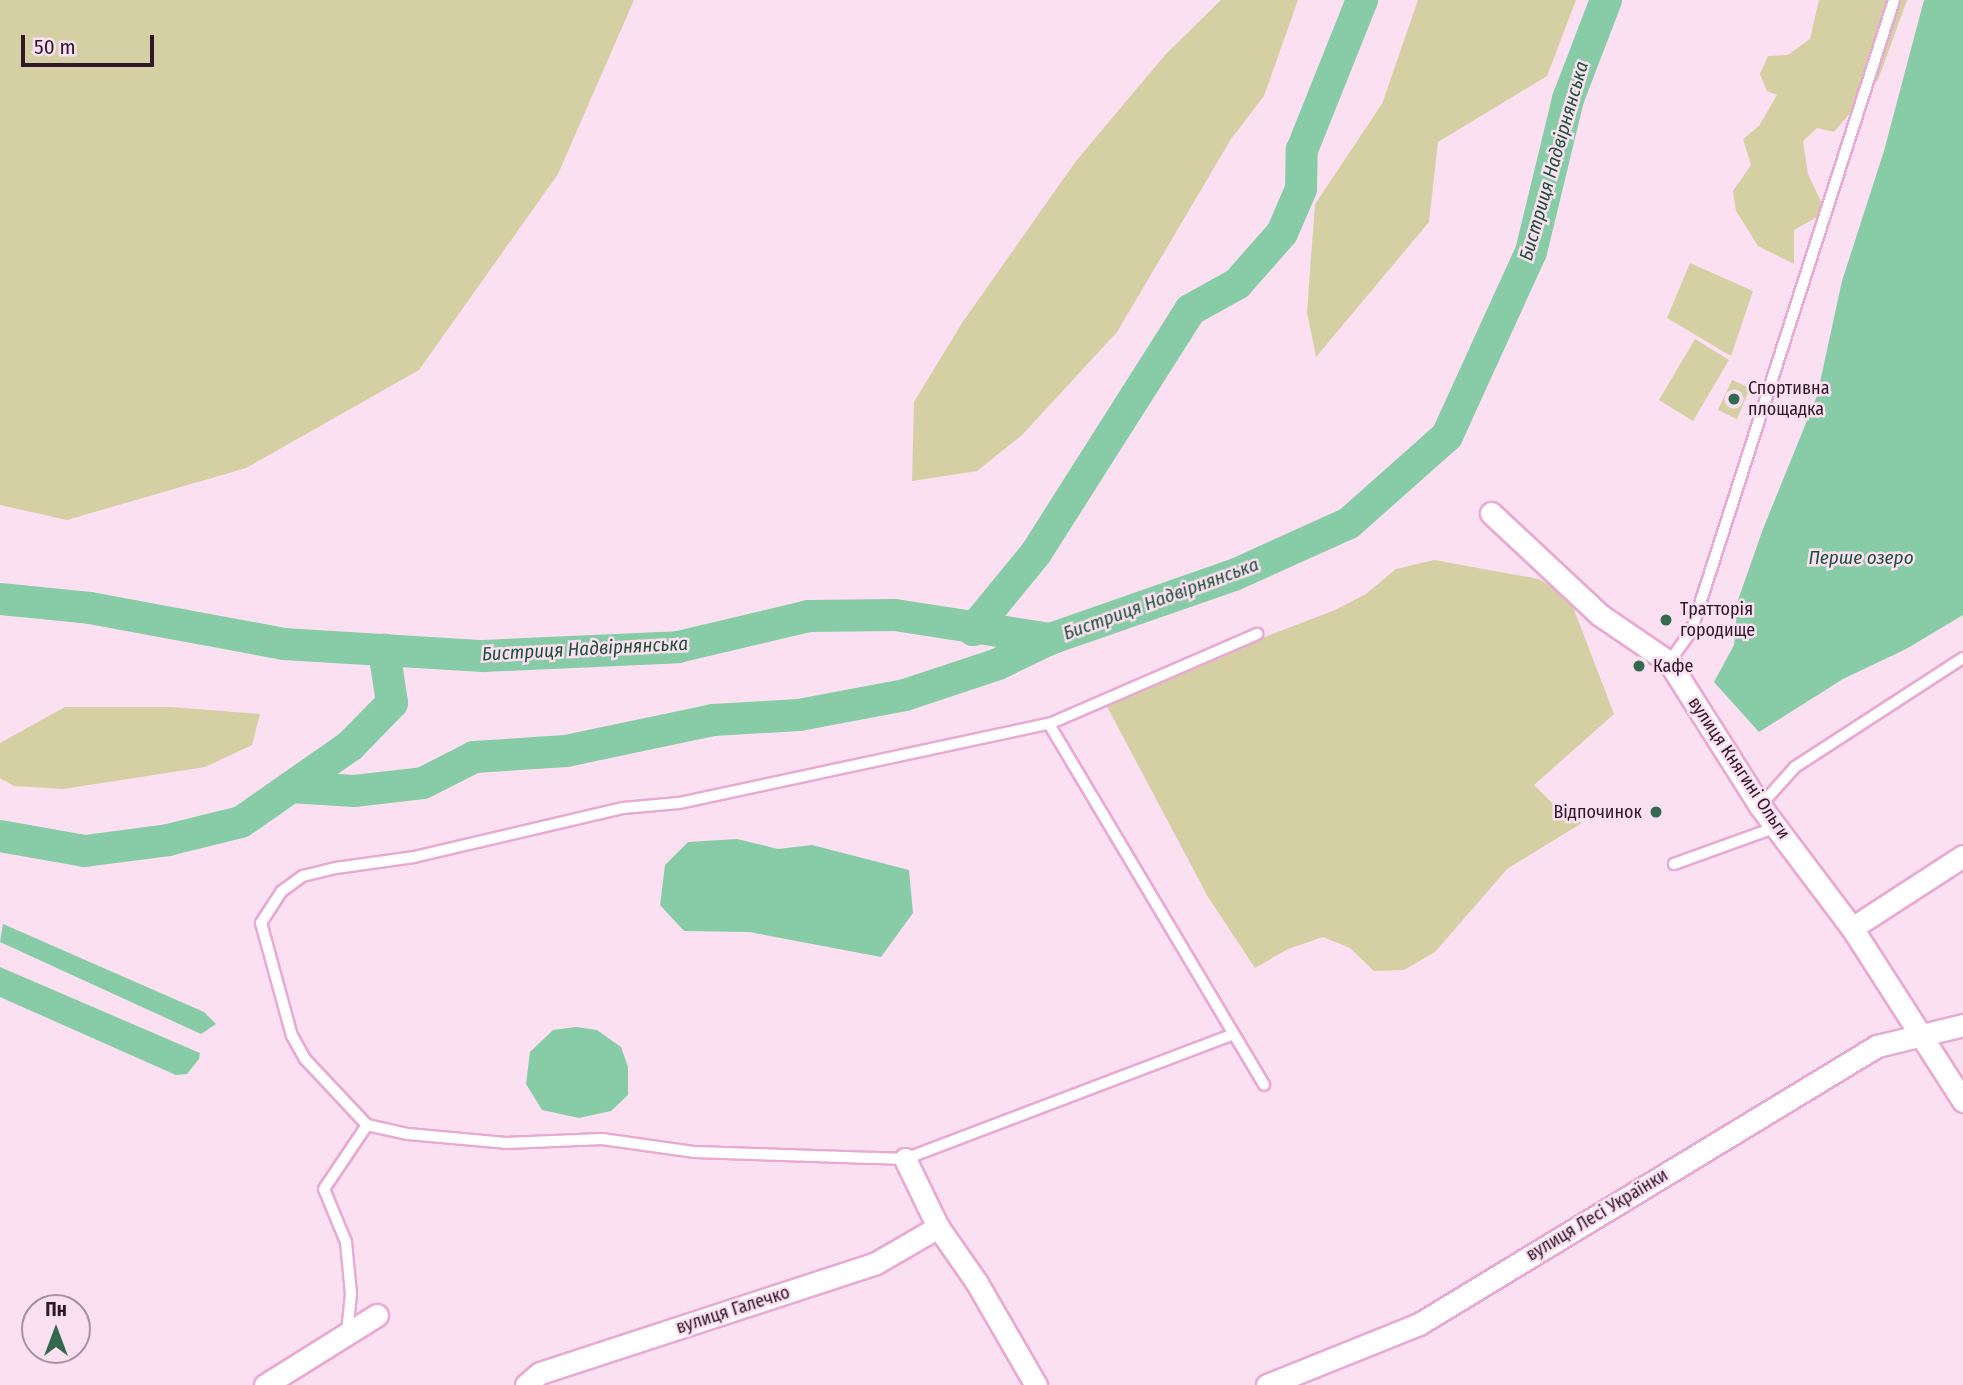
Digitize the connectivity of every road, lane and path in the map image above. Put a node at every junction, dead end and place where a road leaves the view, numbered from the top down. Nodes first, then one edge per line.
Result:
1 (1894, 0) edge
2 (1491, 513) dead end
3 (1257, 634) dead end
4 (1963, 658) edge
5 (1669, 662) junction
6 (1049, 724) junction
7 (1760, 806) junction
8 (1777, 827) junction
9 (1963, 856) edge
10 (1674, 864) dead end
11 (1852, 928) junction
12 (1963, 1025) edge
13 (1921, 1034) junction
14 (1232, 1035) junction
15 (1264, 1085) dead end
16 (1963, 1101) edge
17 (367, 1125) junction
18 (905, 1159) junction
19 (938, 1227) junction
20 (377, 1315) dead end
21 (347, 1335) junction
22 (265, 1385) edge
23 (526, 1385) edge
24 (1036, 1385) edge
25 (1267, 1385) edge

1 - 5 lane
2 - 5 street, вулиця Княгині Ольги
3 - 6 lane
4 - 7 lane
5 - 7 street, вулиця Княгині Ольги
6 - 14 lane
6 - 17 lane
7 - 8 street, вулиця Княгині Ольги
8 - 10 lane
8 - 11 street, вулиця Княгині Ольги
9 - 11 street
11 - 13 street, вулиця Княгині Ольги
12 - 13 street, вулиця Лесі Українки
13 - 16 street, вулиця Княгині Ольги
13 - 25 street, вулиця Лесі Українки
14 - 15 lane
14 - 18 lane
17 - 18 lane
17 - 21 lane
18 - 19 street
19 - 23 street, вулиця Галечко
19 - 24 street
20 - 21 street
21 - 22 street

